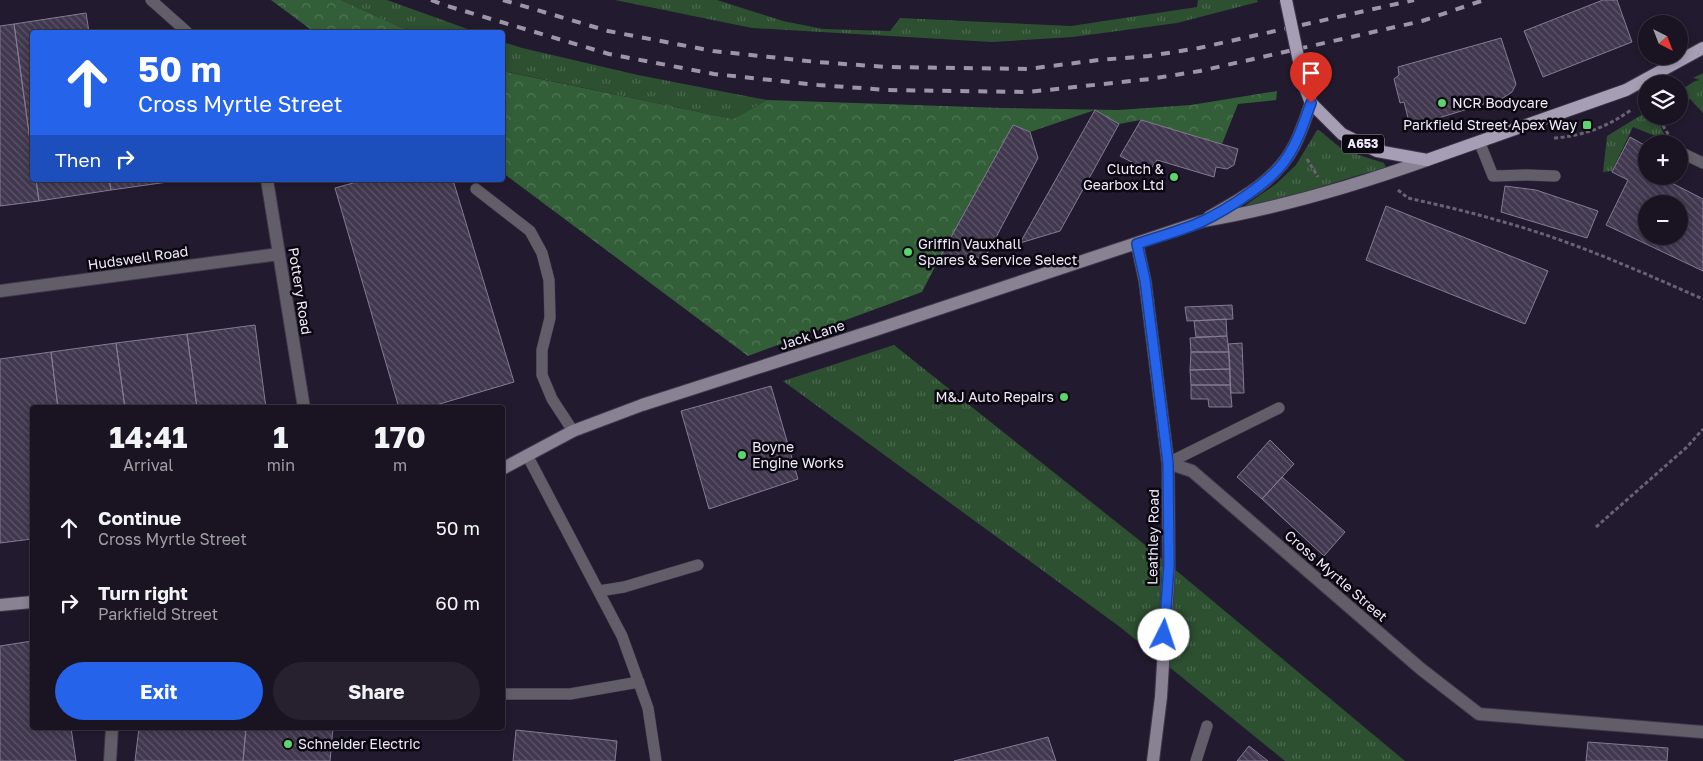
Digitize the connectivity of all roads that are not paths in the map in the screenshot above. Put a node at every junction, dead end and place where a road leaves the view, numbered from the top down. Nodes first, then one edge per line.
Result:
1 (150, 0) edge
2 (1286, 0) edge
3 (185, 30) edge
4 (1703, 48) edge
5 (1311, 103) junction
6 (1479, 142) junction
7 (1688, 154) edge
8 (1427, 160) junction
9 (1703, 163) edge
10 (1555, 176) dead end
11 (267, 182) edge
12 (476, 189) dead end
13 (1203, 221) junction
14 (1137, 244) junction
15 (279, 254) junction
16 (0, 291) edge
17 (304, 405) edge
18 (1279, 408) dead end
19 (573, 431) junction
20 (527, 455) junction
21 (1168, 463) junction
22 (505, 467) edge
23 (698, 565) dead end
24 (599, 591) junction
25 (30, 602) edge
26 (0, 605) edge
27 (639, 682) junction
28 (505, 694) edge
29 (1207, 726) dead end
30 (112, 730) edge
31 (1703, 732) edge
32 (110, 761) edge
33 (656, 761) edge
34 (1153, 761) edge
35 (1196, 761) edge

1 - 3 lane
2 - 5 main road, A653, bridge
4 - 6 main road, A653
5 - 8 main road, A653
5 - 13 street
6 - 8 main road, A653
6 - 10 lane
7 - 9 lane
8 - 13 street
11 - 15 street, Pottery Road
12 - 19 lane
13 - 14 street, Jack Lane
14 - 19 street, Jack Lane
14 - 21 street
15 - 16 street, Hudswell Road
15 - 17 street, Pottery Road
18 - 21 lane
19 - 20 street, Jack Lane
20 - 22 street, Jack Lane
20 - 24 lane
21 - 31 street, Cross Myrtle Street
21 - 34 street, Leathley Road
23 - 24 lane
24 - 27 lane
25 - 26 street
27 - 28 lane
27 - 33 lane
29 - 35 lane
30 - 32 street

